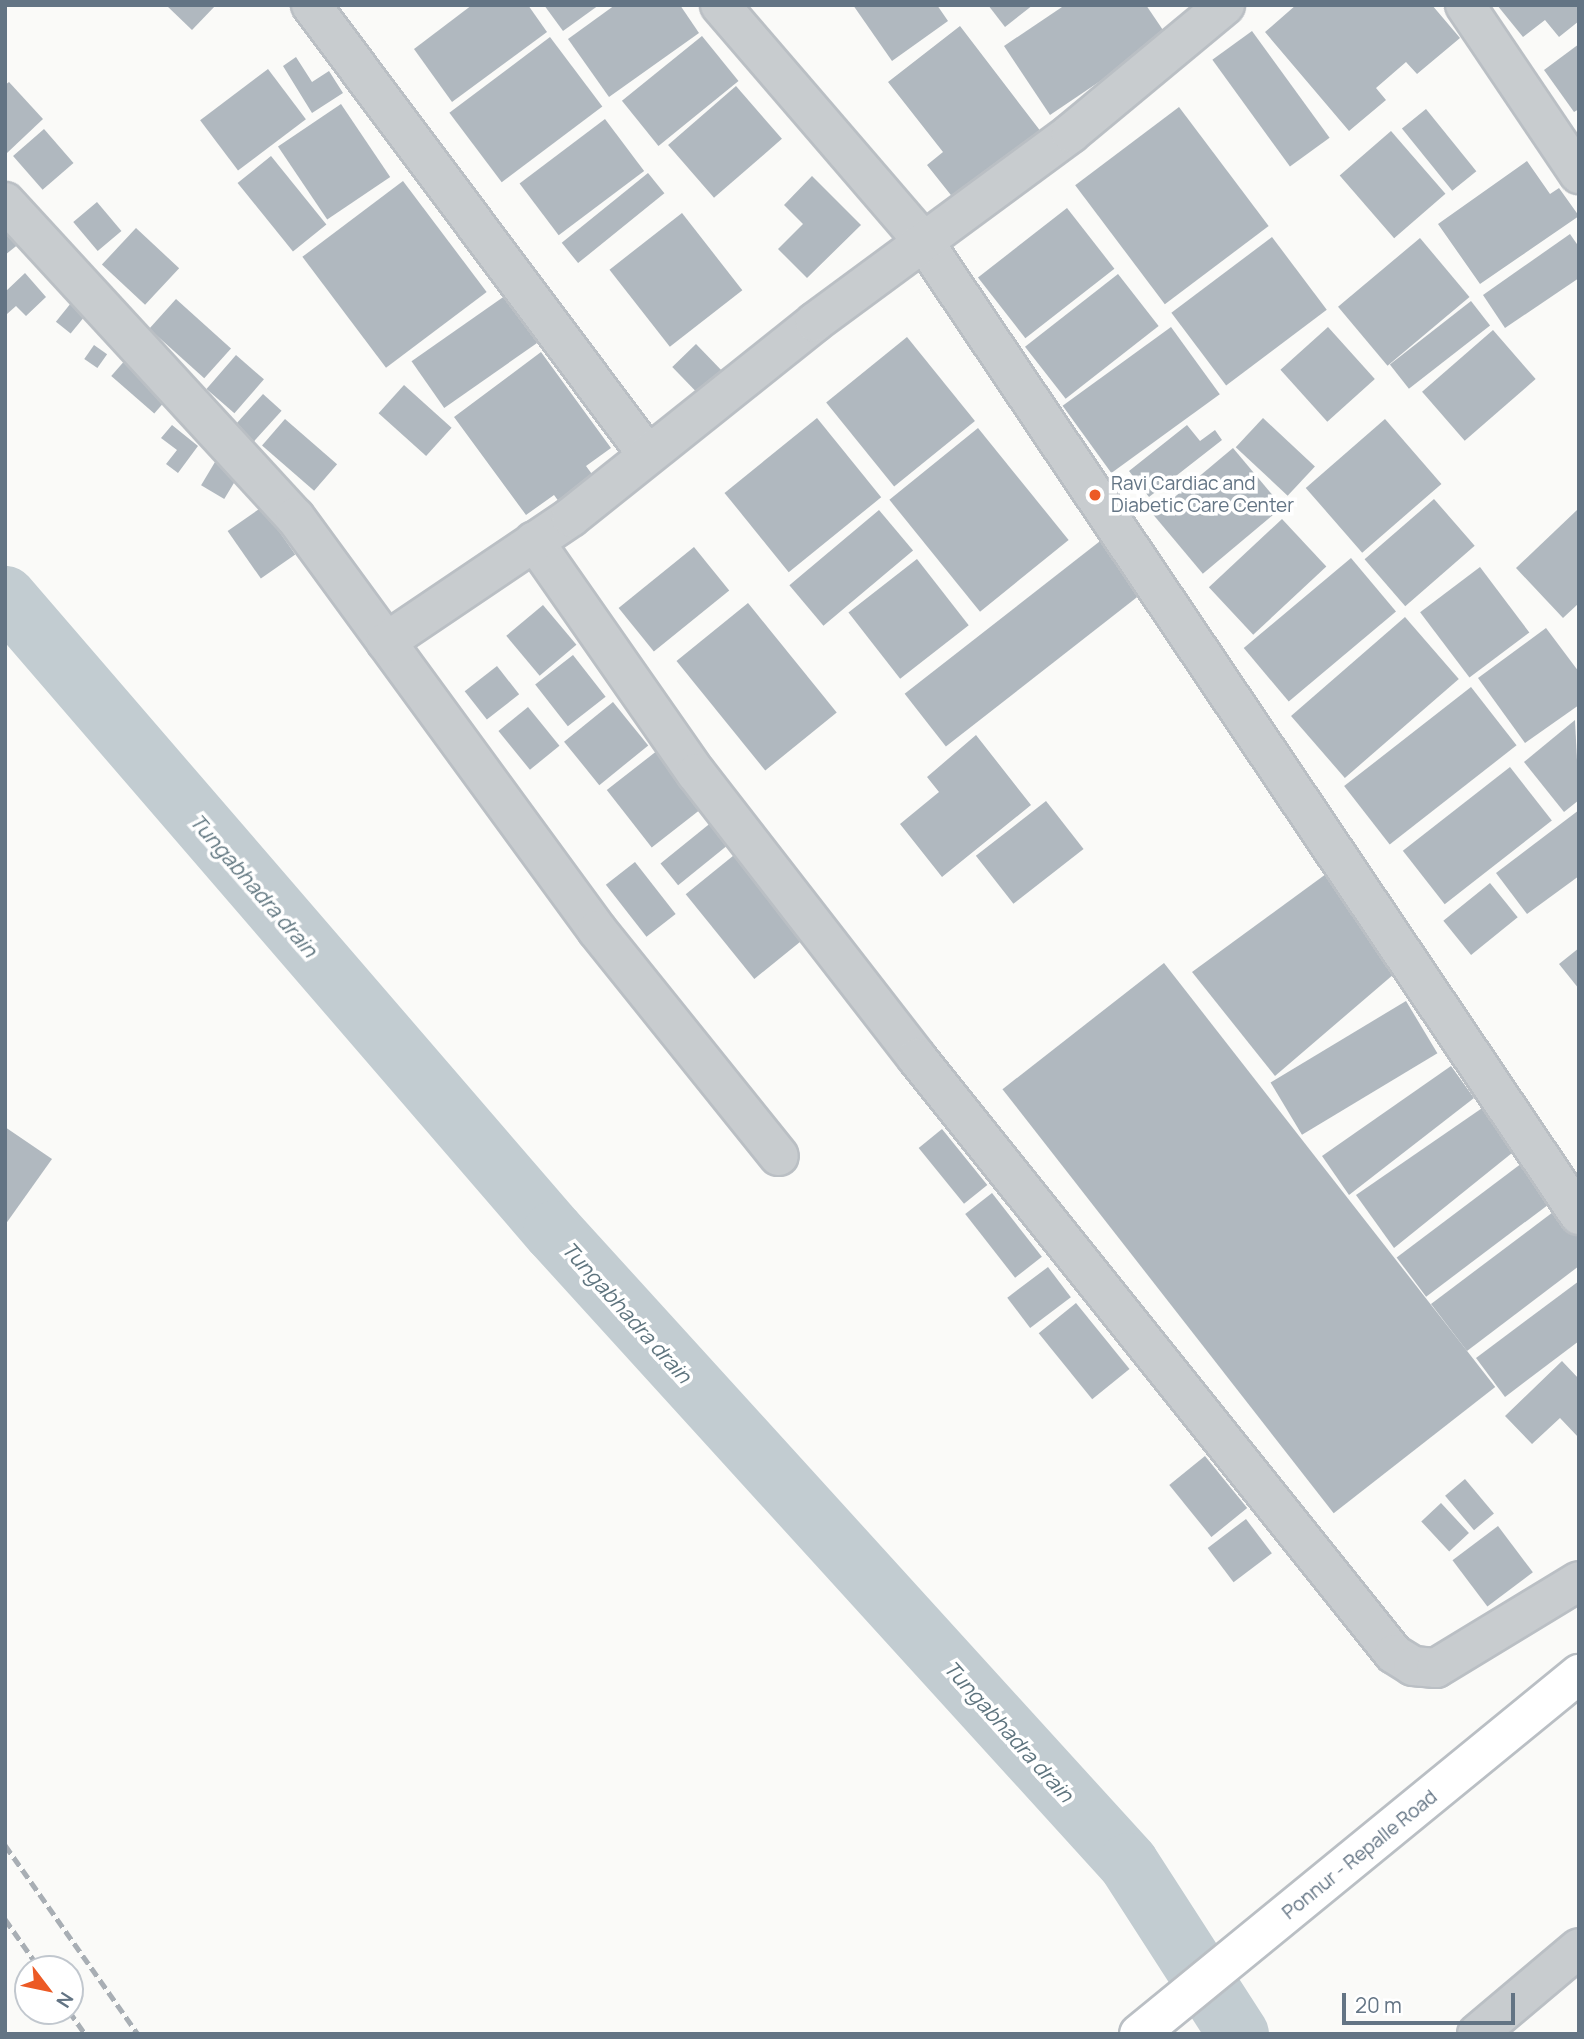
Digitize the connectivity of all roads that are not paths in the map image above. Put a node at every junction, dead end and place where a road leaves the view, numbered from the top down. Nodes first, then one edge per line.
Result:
1 (312, 5) edge
2 (720, 5) edge
3 (1465, 5) edge
4 (1201, 13) edge
5 (1579, 174) edge
6 (5, 202) edge
7 (924, 242) junction
8 (647, 454) junction
9 (534, 541) junction
10 (386, 642) junction
11 (779, 1156) dead end
12 (1579, 1215) edge
13 (1579, 1581) edge
14 (1579, 1674) edge
15 (1573, 1964) edge
16 (1139, 2034) edge
17 (1477, 2034) edge

1 - 8 street
2 - 7 street
3 - 5 street
4 - 7 street
6 - 10 street
7 - 8 street
7 - 12 street
8 - 9 street
9 - 10 street
9 - 13 street
10 - 11 street
14 - 16 main road, Ponnur - Repalle Road
15 - 17 street

